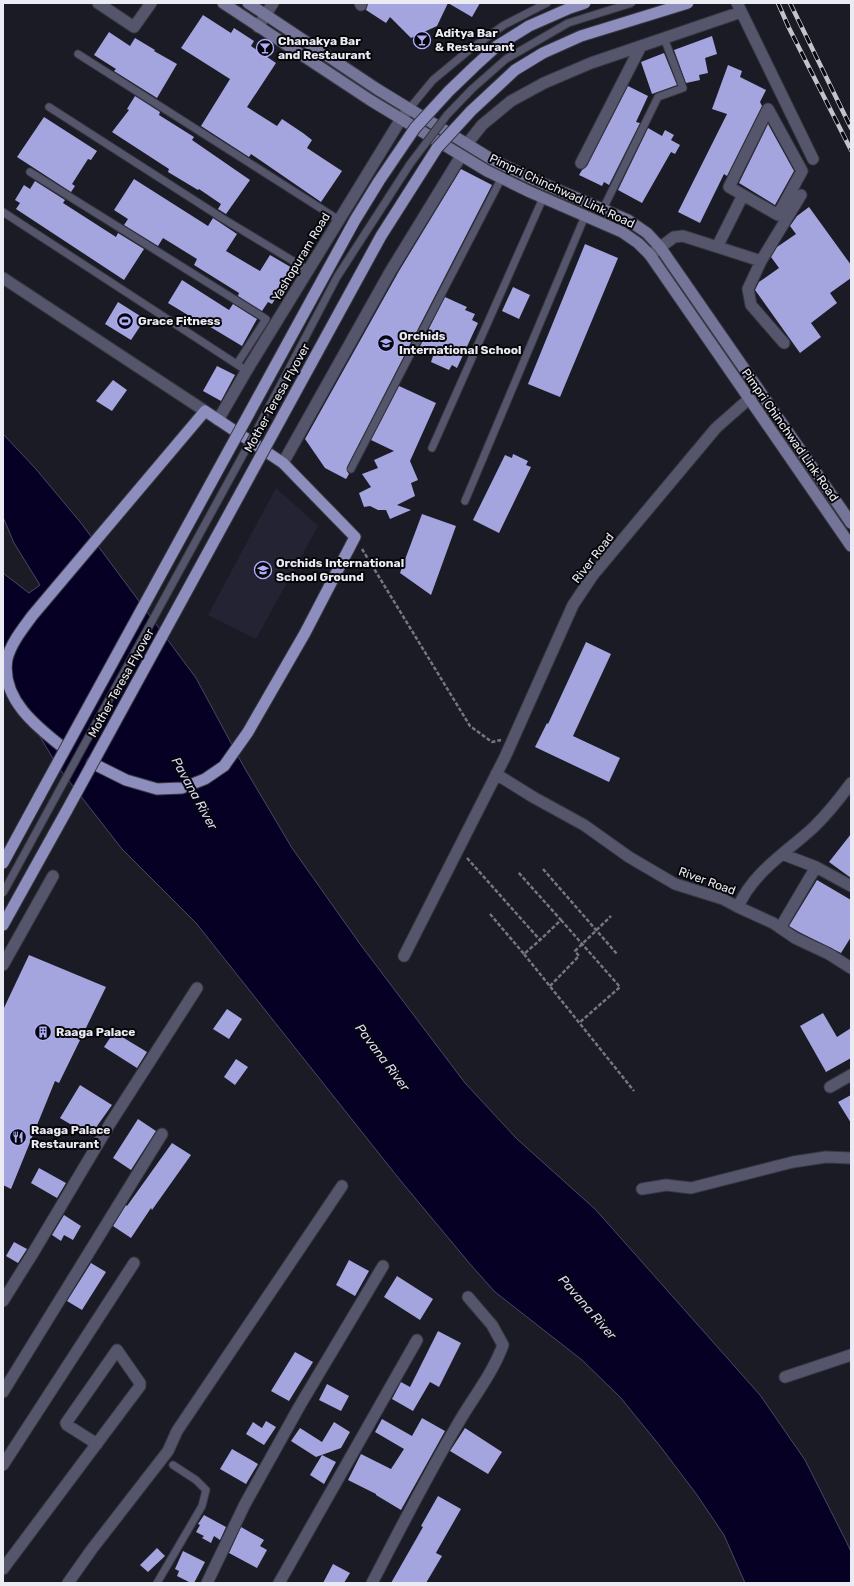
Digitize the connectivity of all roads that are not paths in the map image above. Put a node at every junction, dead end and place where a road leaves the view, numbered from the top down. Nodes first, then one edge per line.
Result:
1 (98, 3) edge
2 (151, 3) edge
3 (223, 3) edge
4 (248, 3) edge
5 (273, 3) edge
6 (585, 3) edge
7 (632, 3) edge
8 (688, 3) edge
9 (544, 4) edge
10 (739, 8) edge
11 (266, 15) junction
12 (258, 27) junction
13 (664, 38) junction
14 (641, 46) junction
15 (78, 54) dead end
16 (49, 107) dead end
17 (409, 109) junction
18 (401, 120) junction
19 (467, 144) junction
20 (461, 156) junction
21 (813, 159) dead end
22 (582, 163) dead end
23 (30, 172) dead end
24 (501, 179) junction
25 (743, 195) junction
26 (801, 195) dead end
27 (543, 198) junction
28 (603, 209) junction
29 (3, 212) edge
30 (585, 216) junction
31 (339, 220) junction
32 (660, 247) junction
33 (717, 247) junction
34 (650, 255) junction
35 (762, 262) junction
36 (308, 270) junction
37 (3, 278) edge
38 (784, 343) dead end
39 (242, 367) junction
40 (759, 390) junction
41 (749, 399) junction
42 (205, 411) junction
43 (218, 420) junction
44 (432, 448) dead end
45 (283, 463) junction
46 (351, 469) dead end
47 (464, 501) dead end
48 (851, 523) edge
49 (851, 546) edge
50 (65, 750) junction
51 (92, 762) junction
52 (496, 774) junction
53 (851, 783) edge
54 (782, 854) junction
55 (3, 863) edge
56 (816, 867) junction
57 (53, 876) dead end
58 (851, 886) edge
59 (3, 893) edge
60 (738, 907) junction
61 (3, 925) edge
62 (780, 928) junction
63 (404, 956) dead end
64 (3, 966) edge
65 (851, 968) edge
66 (197, 988) dead end
67 (851, 1075) edge
68 (830, 1087) dead end
69 (162, 1134) dead end
70 (851, 1158) edge
71 (342, 1186) dead end
72 (642, 1189) dead end
73 (134, 1263) dead end
74 (383, 1266) dead end
75 (468, 1297) dead end
76 (3, 1301) edge
77 (417, 1340) dead end
78 (851, 1355) edge
79 (785, 1377) dead end
80 (3, 1392) edge
81 (97, 1444) junction
82 (3, 1465) edge
83 (173, 1465) dead end
84 (3, 1569) edge
85 (68, 1583) edge
86 (157, 1583) edge
87 (207, 1583) edge
88 (279, 1583) edge
89 (372, 1583) edge

1 - 2 street
3 - 12 main road, Pimpri Chinchwad Link Road
4 - 11 main road, Pimpri Chinchwad Link Road
5 - 11 street
6 - 50 main road, Mother Teresa Flyover, bridge
7 - 59 lane, bridge
8 - 51 main road, Mother Teresa Flyover, bridge
9 - 17 lane
10 - 13 street
10 - 21 street
11 - 12 street
11 - 17 main road, Pimpri Chinchwad Link Road
12 - 18 main road, Pimpri Chinchwad Link Road
13 - 14 street
13 - 28 lane
14 - 19 street
14 - 22 street
15 - 31 lane
16 - 36 lane
17 - 18 street, Yashopuram Road
17 - 19 main road, Pimpri Chinchwad Link Road
18 - 20 main road, Pimpri Chinchwad Link Road
18 - 31 street, Yashopuram Road
19 - 28 main road, Pimpri Chinchwad Link Road
20 - 24 main road, Pimpri Chinchwad Link Road
20 - 45 street
23 - 39 lane
24 - 27 main road, Pimpri Chinchwad Link Road
24 - 46 lane
25 - 25 street
25 - 33 street
26 - 35 street
27 - 30 main road, Pimpri Chinchwad Link Road
27 - 44 lane
28 - 32 main road, Pimpri Chinchwad Link Road
29 - 39 lane
30 - 34 main road, Pimpri Chinchwad Link Road
30 - 47 lane
31 - 36 street, Yashopuram Road
32 - 33 street
32 - 34 street
32 - 40 main road, Pimpri Chinchwad Link Road
33 - 35 street
34 - 41 main road, Pimpri Chinchwad Link Road
35 - 38 street
36 - 39 street, Yashopuram Road
37 - 42 street
39 - 43 street, Yashopuram Road
40 - 41 street, River Road
40 - 48 main road, Pimpri Chinchwad Link Road
41 - 49 main road, Pimpri Chinchwad Link Road
41 - 52 street, River Road
42 - 43 main road
42 - 50 main road
43 - 45 main road
45 - 51 main road
50 - 55 main road, Mother Teresa Flyover, bridge
51 - 61 main road, Mother Teresa Flyover, bridge
52 - 60 street, River Road
52 - 63 street, River Road
53 - 54 street
54 - 56 street
54 - 60 street
56 - 58 street
56 - 62 street
57 - 64 street
60 - 62 street, River Road
62 - 65 street, River Road
66 - 76 street
67 - 68 street
69 - 80 street
70 - 72 street
71 - 85 street
73 - 82 street
74 - 87 street
75 - 89 street
77 - 88 street
78 - 79 street
81 - 81 street
81 - 84 street
83 - 86 lane

